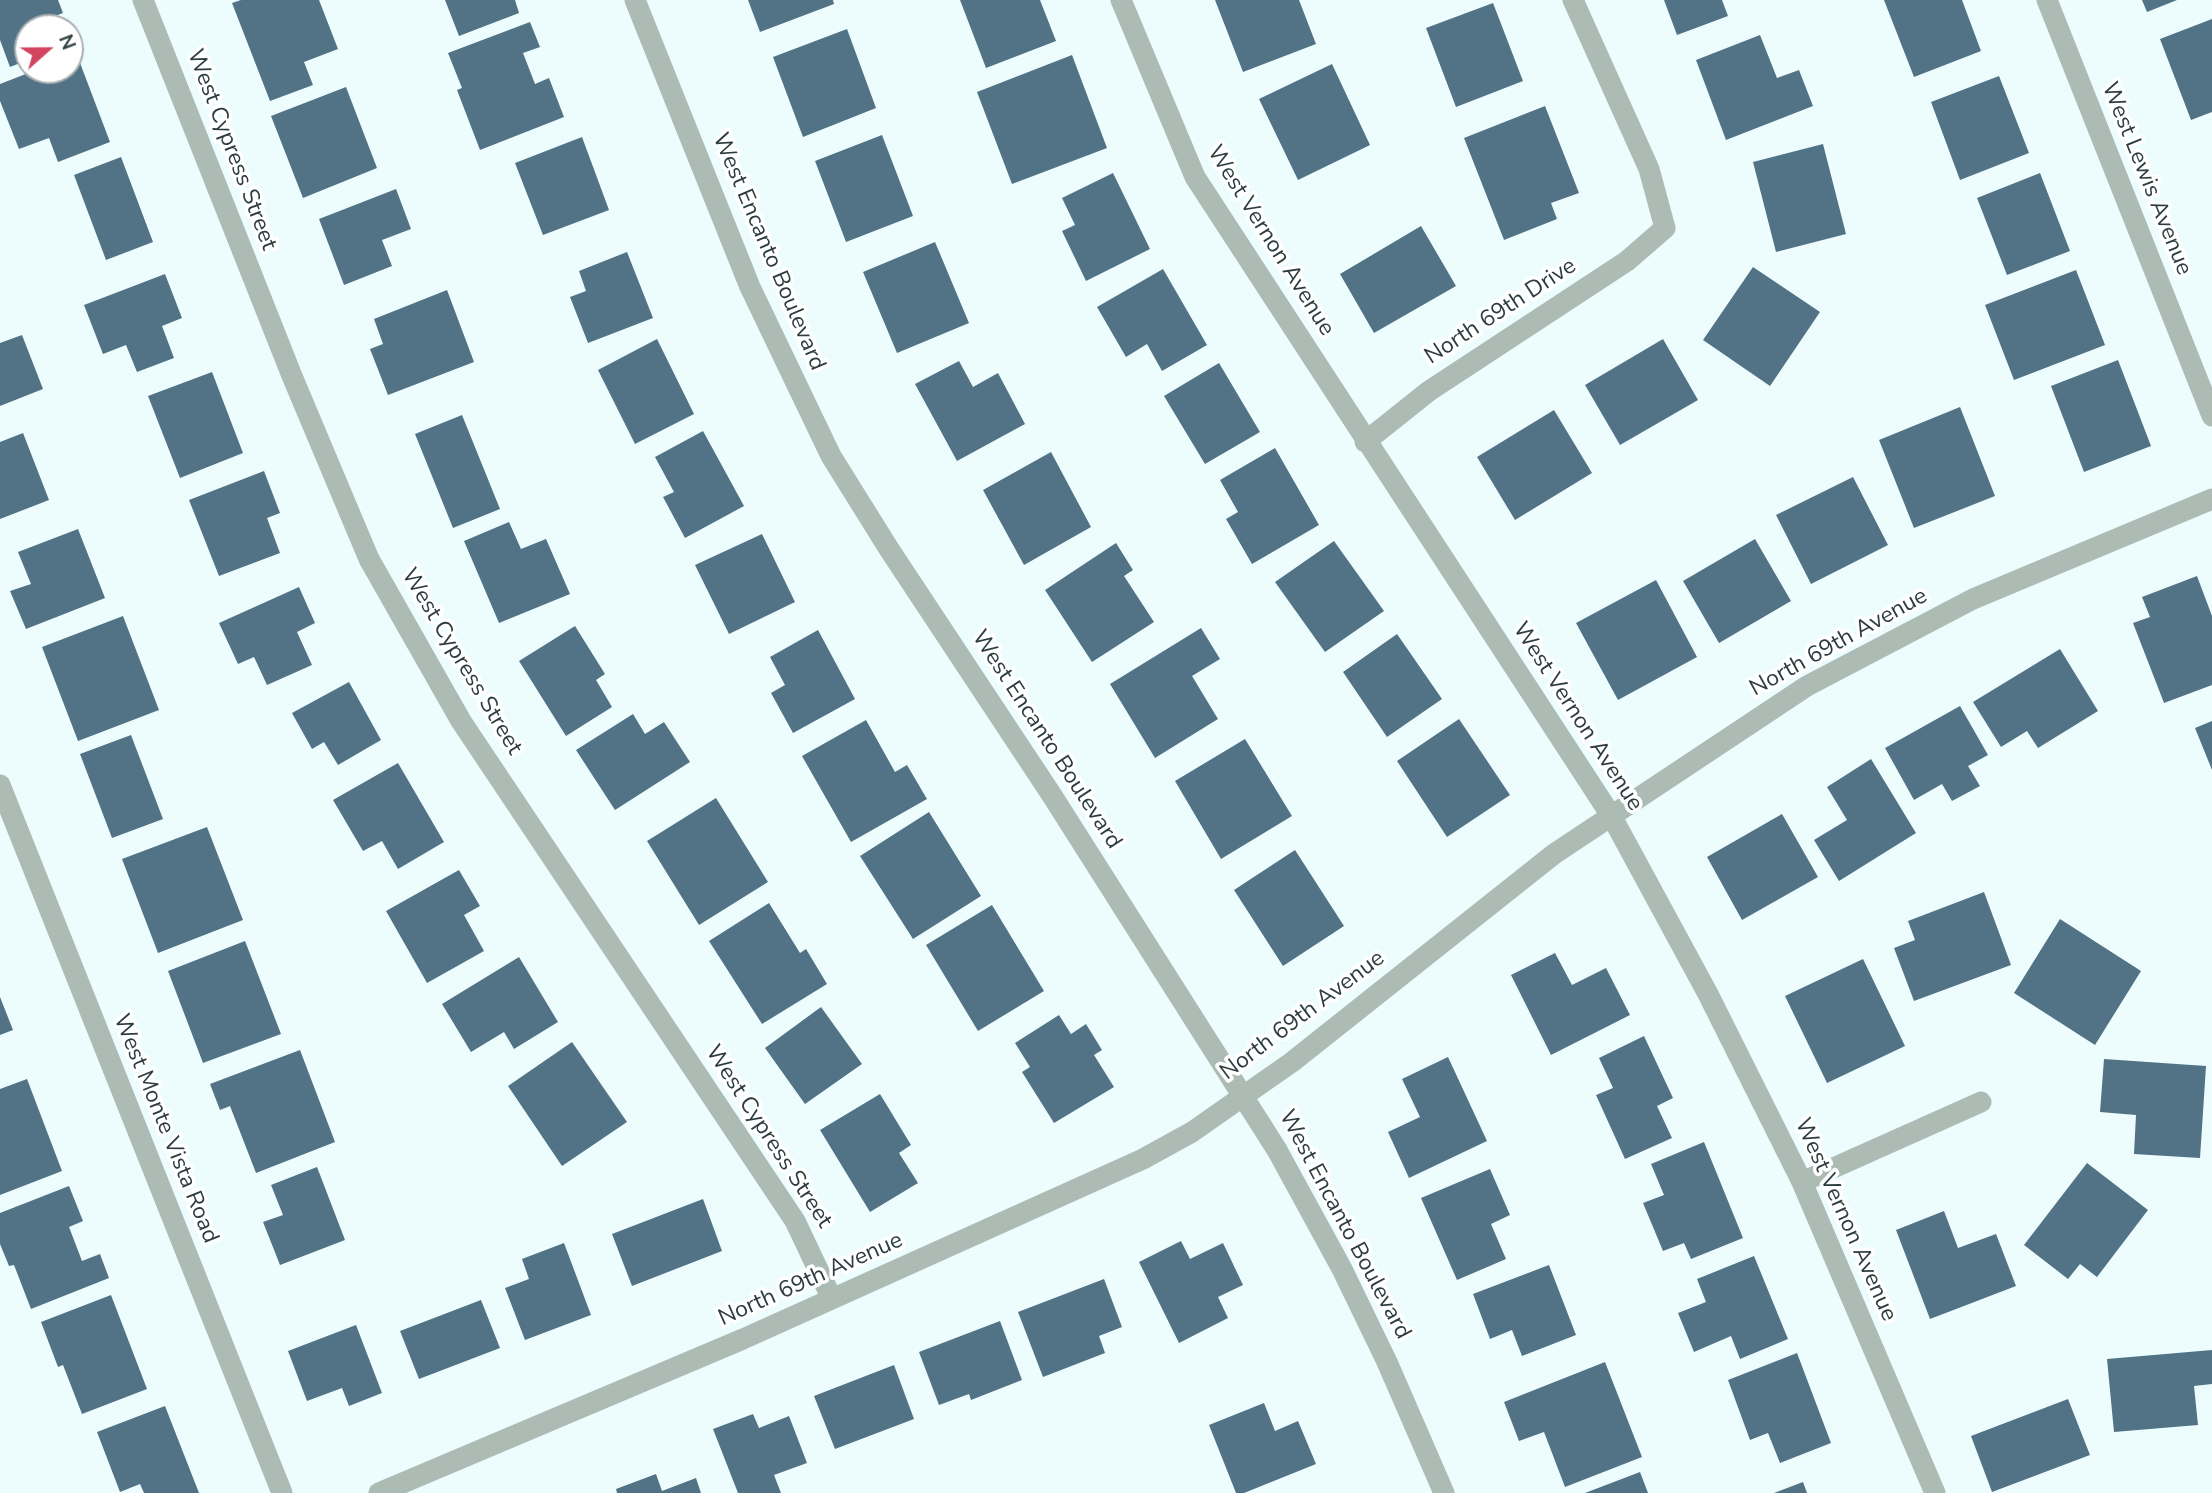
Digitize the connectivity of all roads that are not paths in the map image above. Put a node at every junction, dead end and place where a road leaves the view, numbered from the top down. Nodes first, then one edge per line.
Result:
1 (144, 0) edge
2 (635, 0) edge
3 (1121, 0) edge
4 (1573, 0) edge
5 (2047, 0) edge
6 (2212, 416) edge
7 (1365, 442) junction
8 (2212, 499) edge
9 (0, 785) edge
10 (1612, 817) junction
11 (1242, 1095) junction
12 (1981, 1102) dead end
13 (1802, 1182) junction
14 (832, 1299) junction
15 (282, 1493) edge
16 (379, 1493) edge
17 (1444, 1493) edge
18 (1935, 1493) edge

1 - 14 street, West Cypress Street
2 - 11 street, West Encanto Boulevard
3 - 7 street, West Vernon Avenue
4 - 7 street, North 69th Drive
5 - 6 street, West Lewis Avenue
7 - 10 street, West Vernon Avenue
8 - 10 street, North 69th Avenue
9 - 15 street, West Monte Vista Road
10 - 11 street, North 69th Avenue
10 - 13 street, West Vernon Avenue
11 - 14 street, North 69th Avenue
11 - 17 street, West Encanto Boulevard
12 - 13 street
13 - 18 street, West Vernon Avenue
14 - 16 street, North 69th Avenue

